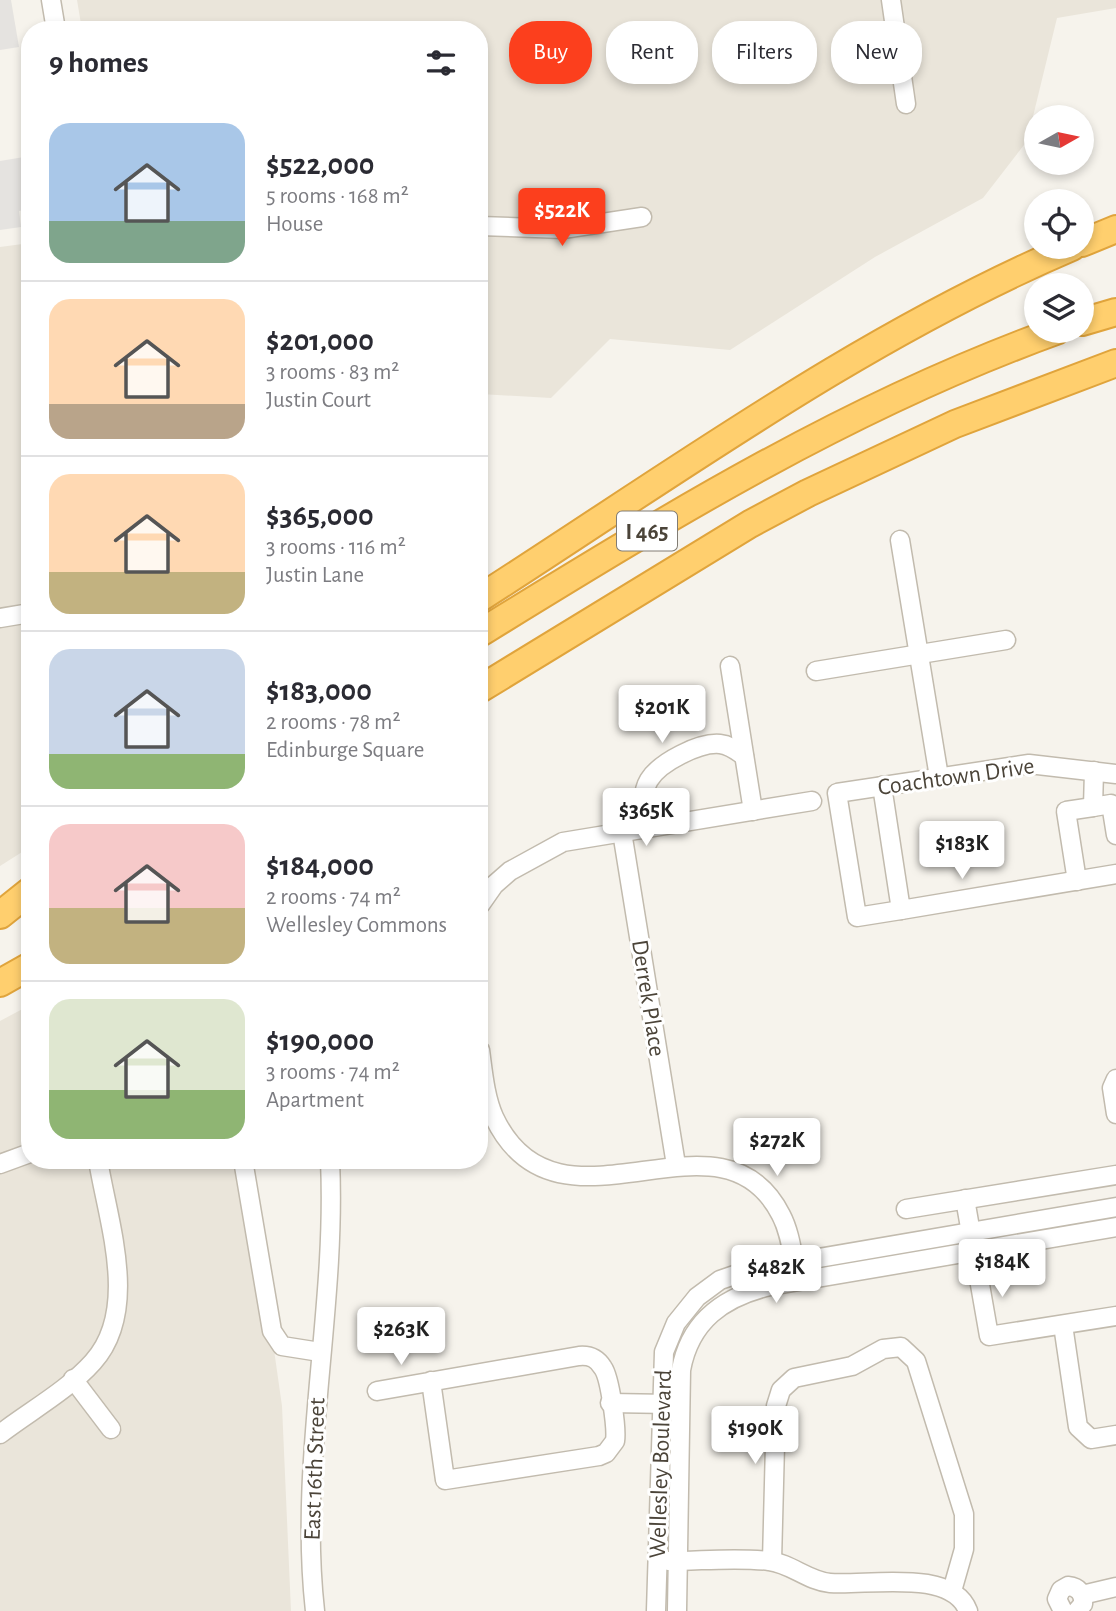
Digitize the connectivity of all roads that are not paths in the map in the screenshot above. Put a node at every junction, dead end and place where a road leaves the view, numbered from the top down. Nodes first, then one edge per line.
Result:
1 (51, 0) edge
2 (891, 0) edge
3 (54, 21) edge
4 (906, 104) dead end
5 (642, 217) dead end
6 (488, 226) edge
7 (1116, 229) edge
8 (1094, 238) edge
9 (1046, 259) edge
10 (1116, 312) edge
11 (1094, 318) edge
12 (1026, 343) edge
13 (1116, 363) edge
14 (1116, 374) edge
15 (1036, 393) junction
16 (900, 541) dead end
17 (488, 593) edge
18 (21, 614) edge
19 (0, 618) edge
20 (488, 628) edge
21 (1006, 640) dead end
22 (919, 654) junction
23 (730, 666) dead end
24 (816, 671) dead end
25 (488, 685) edge
26 (744, 756) junction
27 (1094, 771) junction
28 (1116, 774) edge
29 (939, 777) junction
30 (882, 786) junction
31 (812, 801) dead end
32 (1093, 807) junction
33 (753, 811) junction
34 (644, 829) junction
35 (622, 832) junction
36 (1116, 835) edge
37 (1116, 874) edge
38 (1077, 881) junction
39 (488, 894) edge
40 (21, 898) edge
41 (21, 910) edge
42 (901, 910) junction
43 (0, 915) edge
44 (0, 921) edge
45 (21, 971) edge
46 (0, 983) edge
47 (1116, 1079) edge
48 (488, 1087) edge
49 (1116, 1114) edge
50 (21, 1156) edge
51 (0, 1164) edge
52 (676, 1165) junction
53 (100, 1169) edge
54 (245, 1169) edge
55 (330, 1169) edge
56 (1116, 1175) edge
57 (965, 1199) junction
58 (1116, 1207) edge
59 (906, 1209) dead end
60 (1116, 1227) edge
61 (970, 1232) junction
62 (974, 1252) junction
63 (794, 1262) junction
64 (798, 1281) junction
65 (1116, 1316) edge
66 (1063, 1325) junction
67 (320, 1352) junction
68 (73, 1379) junction
69 (431, 1381) junction
70 (377, 1391) dead end
71 (610, 1403) junction
72 (660, 1404) junction
73 (680, 1404) junction
74 (111, 1429) dead end
75 (0, 1434) edge
76 (1116, 1436) edge
77 (657, 1560) junction
78 (678, 1561) junction
79 (772, 1561) junction
80 (1116, 1587) edge
81 (952, 1591) junction
82 (1080, 1603) edge
83 (315, 1611) edge
84 (656, 1611) edge
85 (677, 1611) edge
86 (968, 1611) edge
87 (1063, 1611) edge

1 - 3 street
2 - 4 street
5 - 6 street
7 - 8 highway
9 - 17 highway
10 - 11 highway
12 - 20 highway, I 465
13 - 15 highway, I 465
14 - 15 highway
15 - 25 highway, I 465
16 - 22 street
18 - 19 street
21 - 22 street
22 - 24 street
22 - 29 street
23 - 26 street
26 - 33 street
26 - 34 street
27 - 28 street, Coachtown Drive
27 - 29 street, Coachtown Drive
27 - 32 street
29 - 30 street, Coachtown Drive
30 - 42 street
30 - 42 street, Coachtown Drive
31 - 33 street
32 - 36 street
32 - 38 street
33 - 34 street
34 - 35 street
35 - 39 street
35 - 52 street, Derrek Place
37 - 38 street
38 - 42 street
40 - 43 highway
41 - 44 highway
45 - 46 highway
47 - 49 street
48 - 52 street
50 - 51 street
52 - 63 street
53 - 68 street
54 - 67 street
55 - 67 street, East 16th Street
56 - 57 street
57 - 59 street
57 - 61 street
58 - 61 street, Wellesley Boulevard
60 - 62 street, Wellesley Boulevard
61 - 62 street
61 - 63 street, Wellesley Boulevard
62 - 64 street, Wellesley Boulevard
62 - 66 street
63 - 64 street
63 - 72 street, Wellesley Boulevard
64 - 73 street, Wellesley Boulevard
65 - 66 street
66 - 76 street
67 - 83 street, East 16th Street
68 - 74 street
68 - 75 street
69 - 70 street
69 - 71 street
69 - 71 street
71 - 72 street
72 - 73 street
72 - 77 street, Wellesley Boulevard
73 - 78 street, Wellesley Boulevard
77 - 78 street
77 - 84 street, Wellesley Boulevard
78 - 79 street
78 - 85 street, Wellesley Boulevard
79 - 81 street
79 - 81 street
80 - 82 street
81 - 86 street
82 - 87 street

